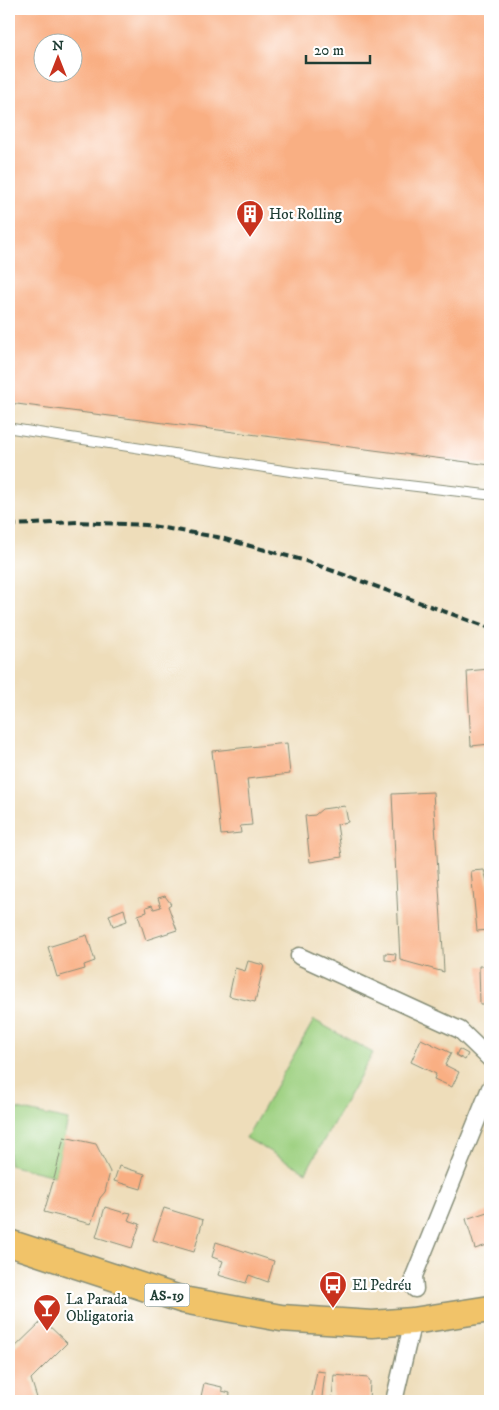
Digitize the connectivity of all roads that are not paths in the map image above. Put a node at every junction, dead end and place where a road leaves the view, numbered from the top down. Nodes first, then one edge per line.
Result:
1 (9, 428) edge
2 (490, 495) edge
3 (298, 956) dead end
4 (490, 1059) edge
5 (490, 1088) edge
6 (9, 1243) edge
7 (415, 1289) dead end
8 (490, 1308) edge
9 (413, 1321) junction
10 (394, 1401) edge

1 - 2 lane
3 - 4 street
5 - 7 street
6 - 9 main road, AS-19
8 - 9 main road, AS-19
9 - 10 street

